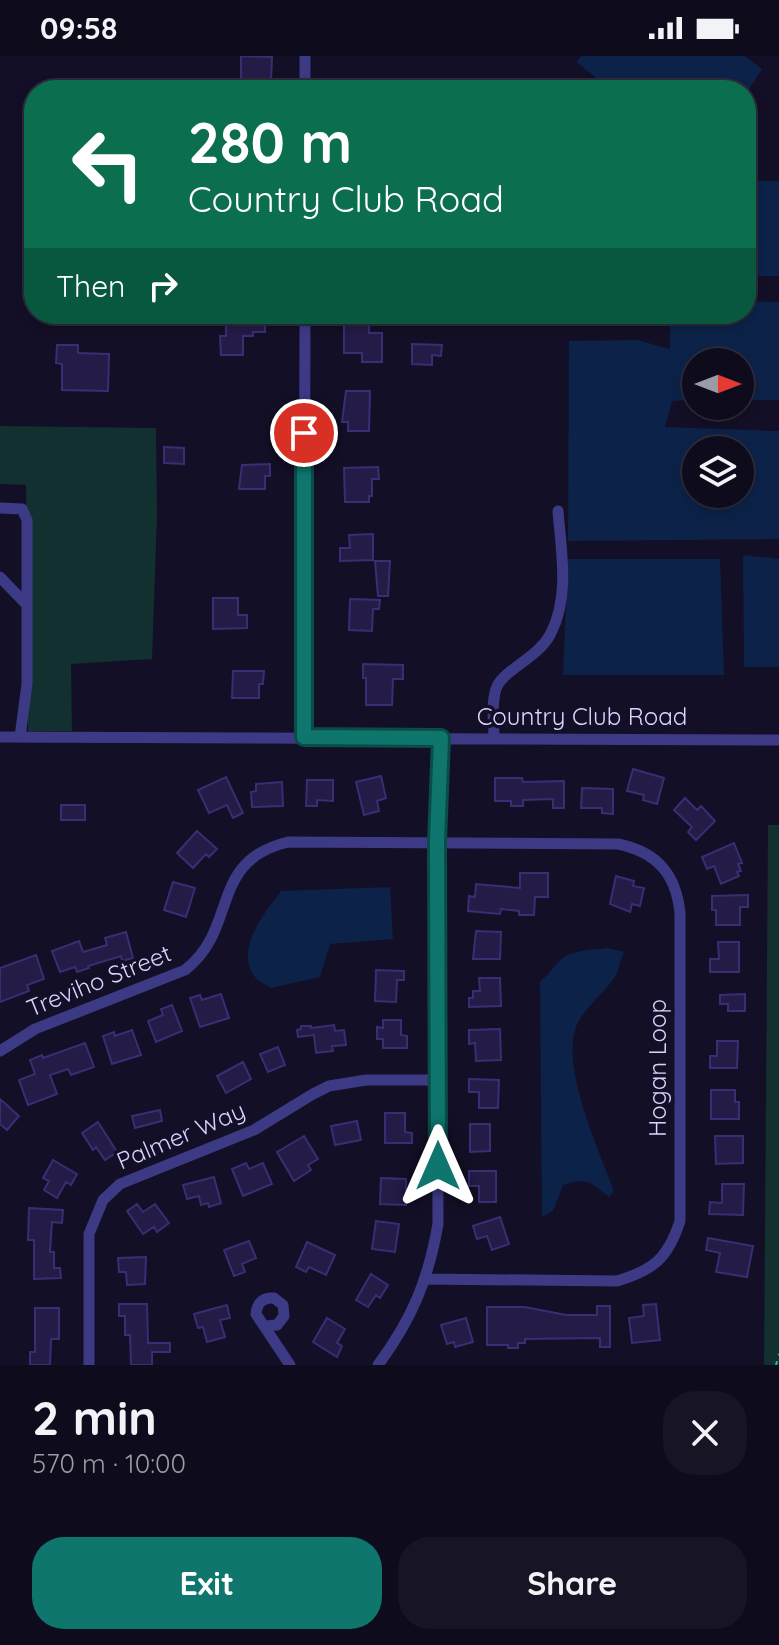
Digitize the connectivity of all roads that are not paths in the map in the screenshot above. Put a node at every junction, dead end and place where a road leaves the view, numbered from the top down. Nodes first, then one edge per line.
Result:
1 (305, 56) edge
2 (305, 80) edge
3 (305, 324) edge
4 (0, 508) edge
5 (558, 511) dead end
6 (0, 577) edge
7 (26, 604) junction
8 (0, 737) edge
9 (20, 737) junction
10 (304, 737) junction
11 (441, 738) junction
12 (494, 738) junction
13 (779, 740) edge
14 (437, 842) junction
15 (0, 1051) edge
16 (438, 1080) junction
17 (425, 1279) junction
18 (266, 1326) dead end
19 (89, 1365) edge
20 (290, 1365) edge
21 (378, 1365) edge

1 - 2 street
3 - 10 street
4 - 7 street
5 - 12 street
6 - 7 street
7 - 9 street
8 - 9 street, Country Club Road
9 - 10 street, Country Club Road
10 - 11 street, Country Club Road
11 - 12 street, Country Club Road
11 - 14 street
12 - 13 street, Country Club Road
14 - 15 street, Treviho Street
14 - 16 street
14 - 17 street, Hogan Loop
16 - 17 street
16 - 19 street, Palmer Way
17 - 21 street
18 - 20 street

